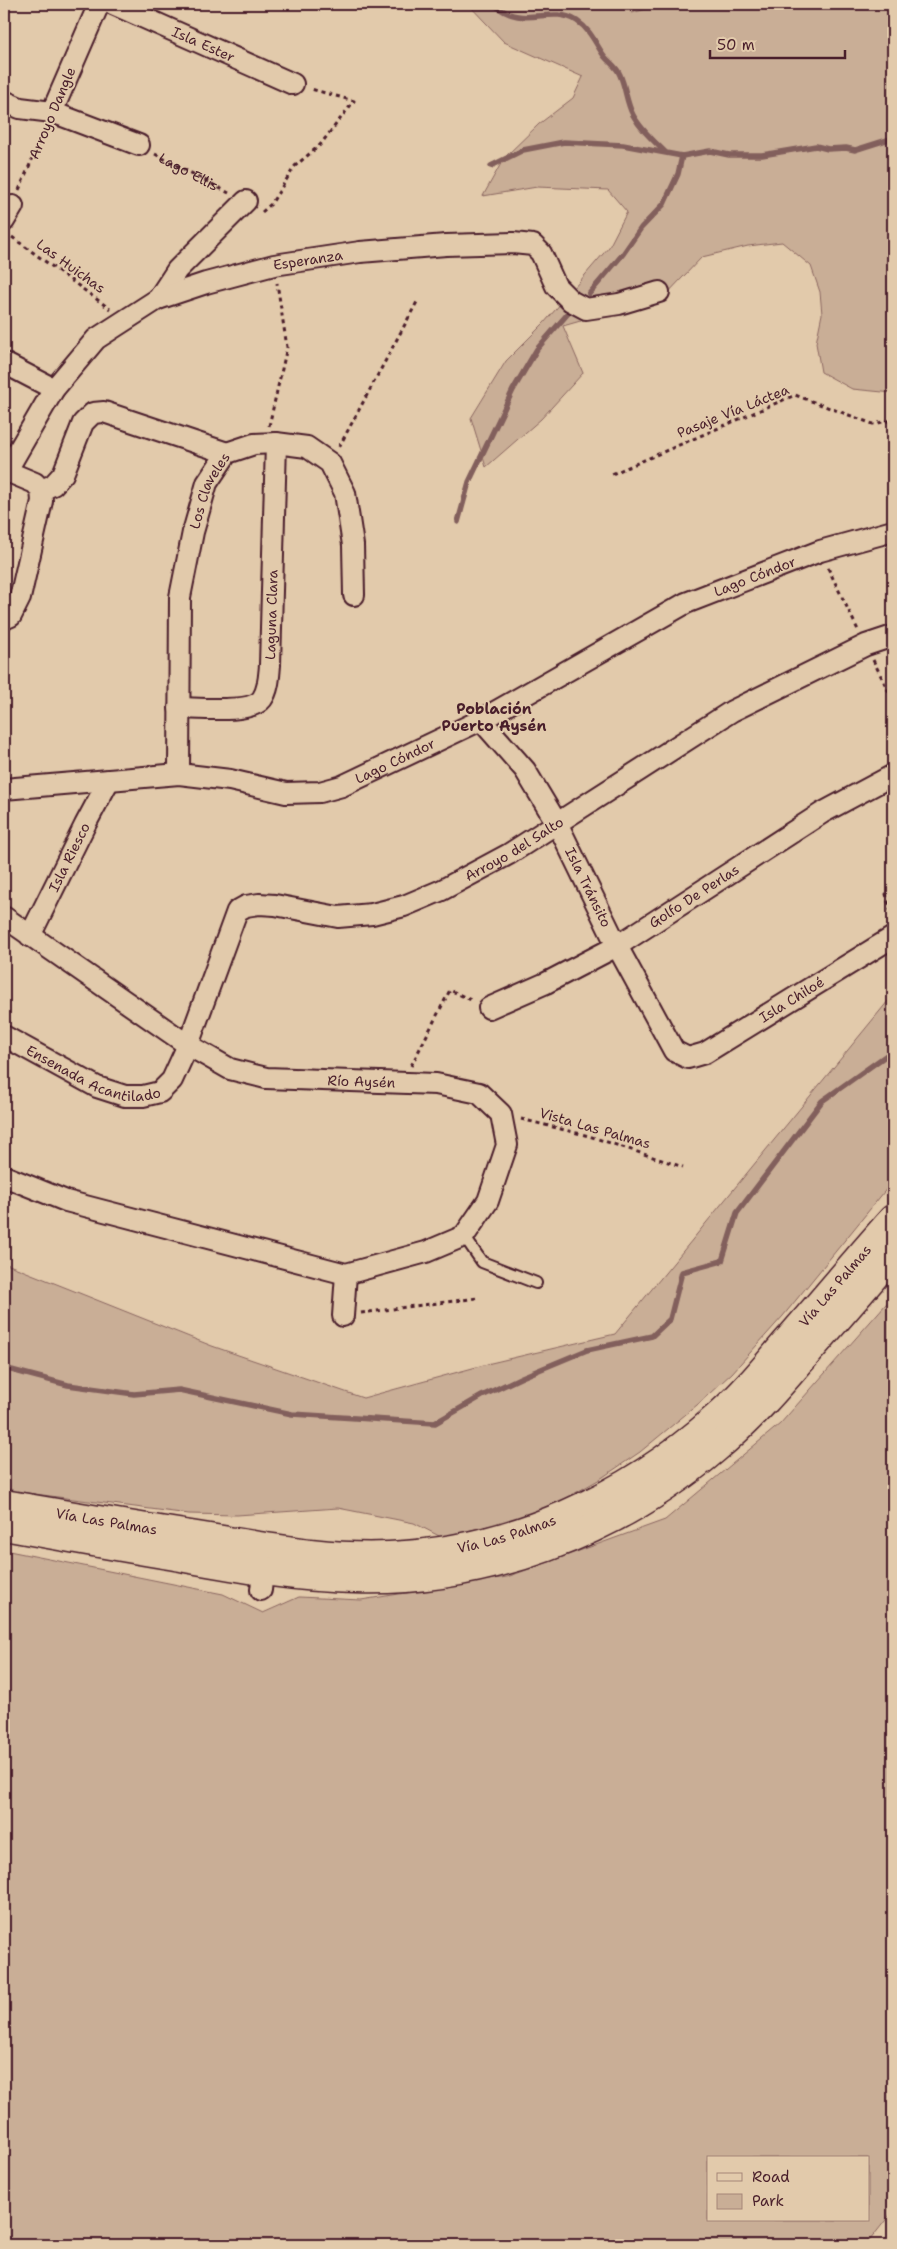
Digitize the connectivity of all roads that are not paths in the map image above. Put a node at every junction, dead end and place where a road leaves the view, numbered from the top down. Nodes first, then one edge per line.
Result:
1 (99, 4) edge
2 (113, 4) edge
3 (293, 84) road end
4 (4, 101) edge
5 (52, 112) junction
6 (139, 145) road end
7 (251, 209) road end
8 (659, 292) dead end
9 (158, 299) junction
10 (4, 363) edge
11 (54, 390) junction
12 (271, 443) junction
13 (227, 453) junction
14 (5, 470) edge
15 (41, 490) junction
16 (893, 531) edge
17 (354, 595) dead end
18 (4, 619) edge
19 (893, 636) edge
20 (179, 708) junction
21 (481, 720) junction
22 (179, 774) junction
23 (893, 775) edge
24 (109, 780) junction
25 (4, 789) edge
26 (558, 824) junction
27 (4, 916) edge
28 (30, 936) junction
29 (893, 938) edge
30 (617, 946) junction
31 (488, 1008) road end
32 (4, 1036) edge
33 (188, 1045) junction
34 (688, 1058) joint
35 (4, 1176) edge
36 (893, 1218) edge
37 (464, 1236) junction
38 (893, 1254) edge
39 (346, 1274) junction
40 (536, 1283) dead end
41 (343, 1316) road end
42 (4, 1504) edge
43 (4, 1526) edge

1 - 5 street, Arroyo Dangle
2 - 3 street, Isla Ester
4 - 5 street
5 - 6 street
7 - 9 street
8 - 9 street, Esperanza
9 - 11 street, Esperanza
10 - 11 street
11 - 14 street, Esperanza
12 - 13 street, Los Claveles
12 - 17 street, Los Claveles
12 - 20 street, Laguna Clara
13 - 15 street
13 - 20 street, Los Claveles
14 - 15 street
15 - 18 street
16 - 21 street, Lago Cóndor
19 - 26 street, Arroyo del Salto
20 - 22 street, Los Claveles
21 - 22 street, Lago Cóndor
21 - 26 street, Isla Tránsito
22 - 24 street, Lago Cóndor
23 - 30 street, Golfo De Perlas
24 - 25 street, Lago Cóndor
24 - 28 street, Isla Riesco
26 - 30 street, Isla Tránsito
26 - 33 street, Arroyo del Salto
27 - 28 street, Río Aysén
28 - 33 street, Río Aysén
29 - 34 street, Isla Chiloé
30 - 31 street, Golfo De Perlas
30 - 34 street, Isla Tránsito
32 - 33 street, Ensenada Acantilado
33 - 37 street, Río Aysén
35 - 39 street
36 - 42 highway, Vía Las Palmas
37 - 39 street
37 - 40 lane
38 - 43 highway, Vía Las Palmas
39 - 41 street

